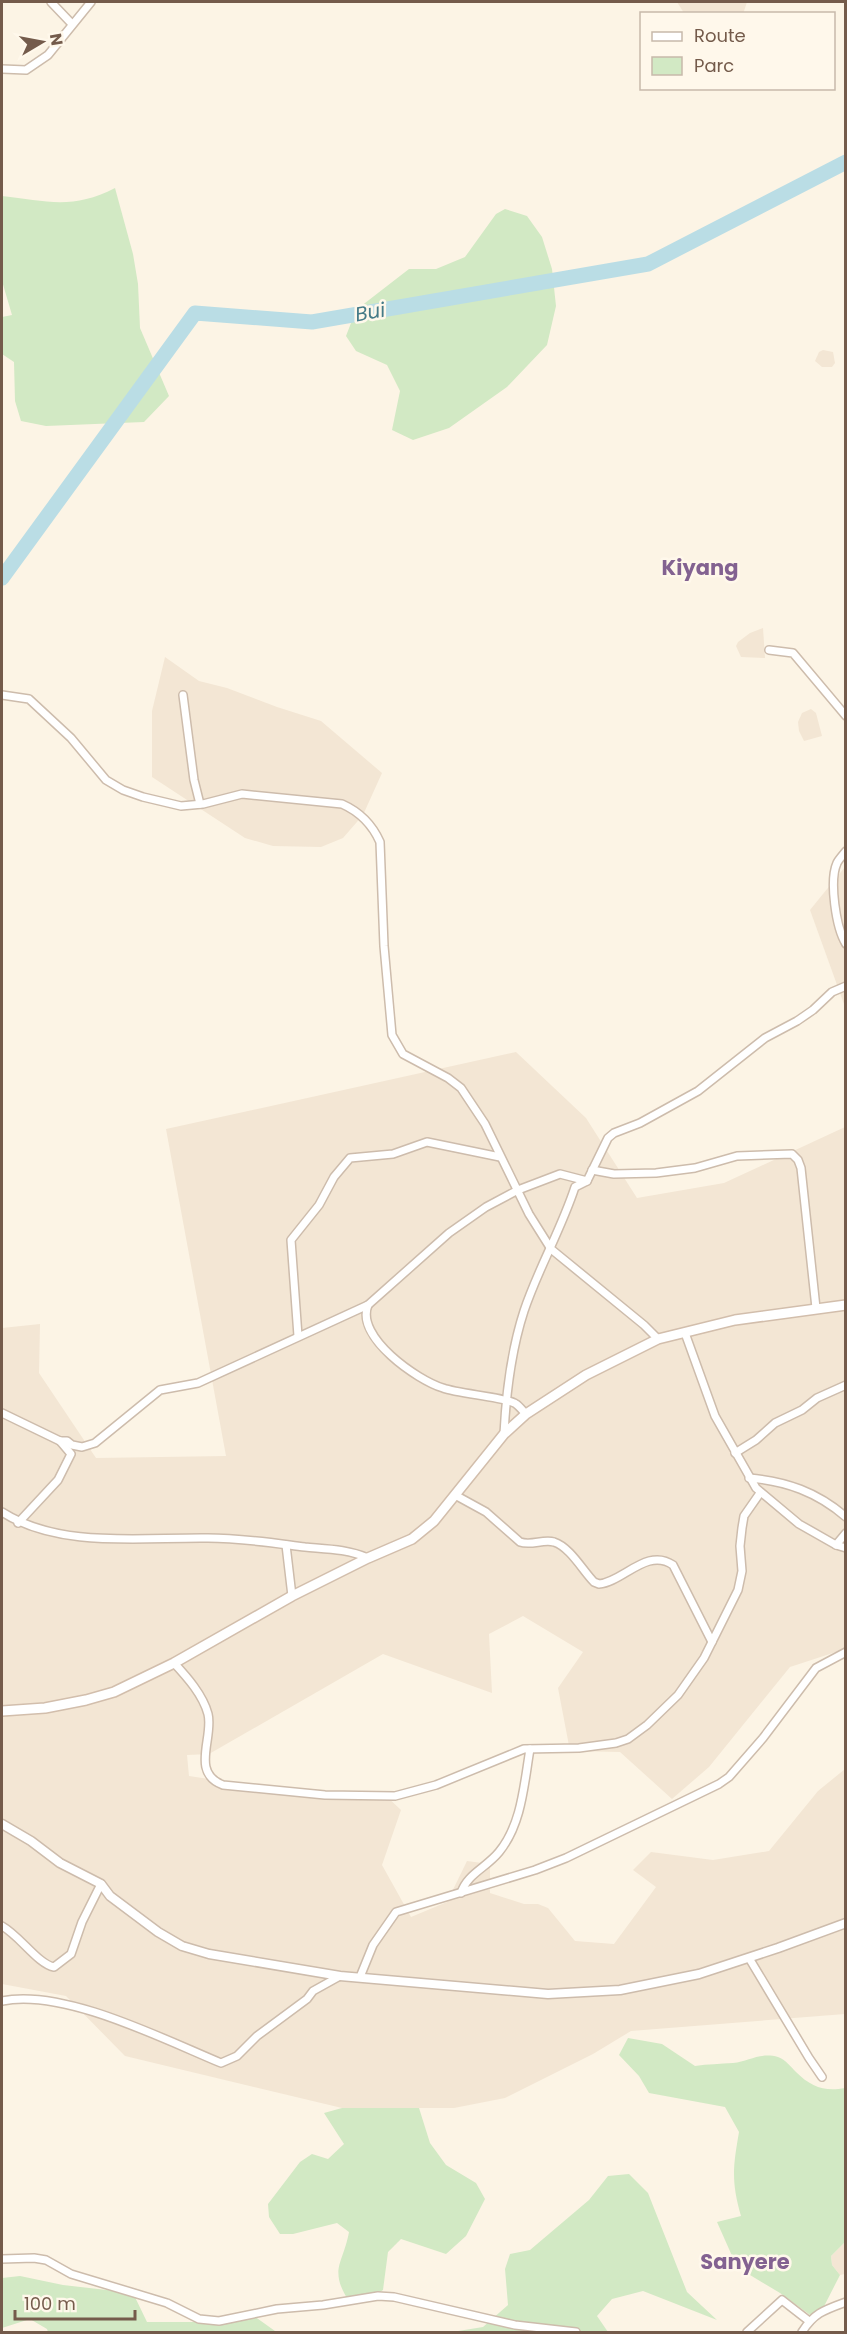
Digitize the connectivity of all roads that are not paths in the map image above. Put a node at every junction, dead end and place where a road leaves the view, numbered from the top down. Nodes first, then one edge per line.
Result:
1 (51, 2) edge
2 (91, 2) edge
3 (72, 24) junction
4 (2, 69) edge
5 (769, 650) dead end
6 (2, 695) edge
7 (183, 695) dead end
8 (846, 716) edge
9 (201, 804) junction
10 (846, 851) edge
11 (846, 944) edge
12 (846, 986) edge
13 (500, 1156) junction
14 (592, 1170) junction
15 (587, 1180) junction
16 (518, 1190) junction
17 (551, 1249) junction
18 (368, 1305) junction
19 (846, 1305) edge
20 (816, 1308) junction
21 (685, 1333) junction
22 (298, 1336) junction
23 (658, 1339) junction
24 (846, 1385) edge
25 (506, 1400) junction
26 (2, 1413) edge
27 (525, 1414) junction
28 (504, 1434) junction
29 (60, 1441) junction
30 (735, 1453) junction
31 (749, 1478) junction
32 (760, 1493) junction
33 (455, 1495) junction
34 (2, 1512) edge
35 (846, 1517) edge
36 (18, 1523) junction
37 (846, 1533) edge
38 (286, 1545) junction
39 (836, 1545) junction
40 (846, 1548) edge
41 (368, 1558) junction
42 (292, 1596) junction
43 (712, 1642) junction
44 (846, 1652) edge
45 (174, 1663) junction
46 (2, 1711) edge
47 (530, 1749) junction
48 (2, 1824) edge
49 (101, 1884) junction
50 (461, 1893) junction
51 (846, 1923) edge
52 (2, 1926) edge
53 (749, 1958) junction
54 (340, 1976) junction
55 (360, 1977) junction
56 (2, 2001) edge
57 (822, 2076) dead end
58 (2, 2259) edge
59 (846, 2302) edge
60 (809, 2321) junction
61 (576, 2332) edge
62 (747, 2332) edge
63 (802, 2332) edge

1 - 3 street
2 - 3 street
3 - 4 street
5 - 8 street
6 - 9 street
7 - 9 street
9 - 13 street
10 - 11 street
12 - 14 street
13 - 16 street
13 - 22 street
14 - 15 street
14 - 20 street
15 - 16 street
15 - 17 street
16 - 17 street
16 - 18 street
17 - 23 street
17 - 25 street
18 - 22 street
18 - 25 street
19 - 20 main road
20 - 21 main road
21 - 23 main road
21 - 30 street
22 - 29 street
23 - 27 main road
24 - 30 street
25 - 27 street
25 - 28 street
26 - 29 street
27 - 28 main road
28 - 33 main road
29 - 36 street
30 - 31 street
31 - 32 street
31 - 35 street
32 - 39 street
32 - 43 street
33 - 41 main road
33 - 43 street
34 - 36 street
36 - 38 street
37 - 39 street
38 - 41 street
38 - 42 street
39 - 40 street
41 - 42 main road
42 - 45 main road
43 - 47 street
44 - 50 street
45 - 46 main road
45 - 47 street
47 - 50 street
48 - 49 street
49 - 52 street
49 - 54 street
50 - 55 street
51 - 53 street
53 - 55 street
53 - 57 street
54 - 55 street
54 - 56 street
58 - 61 street
59 - 60 street
60 - 62 street
60 - 63 street

